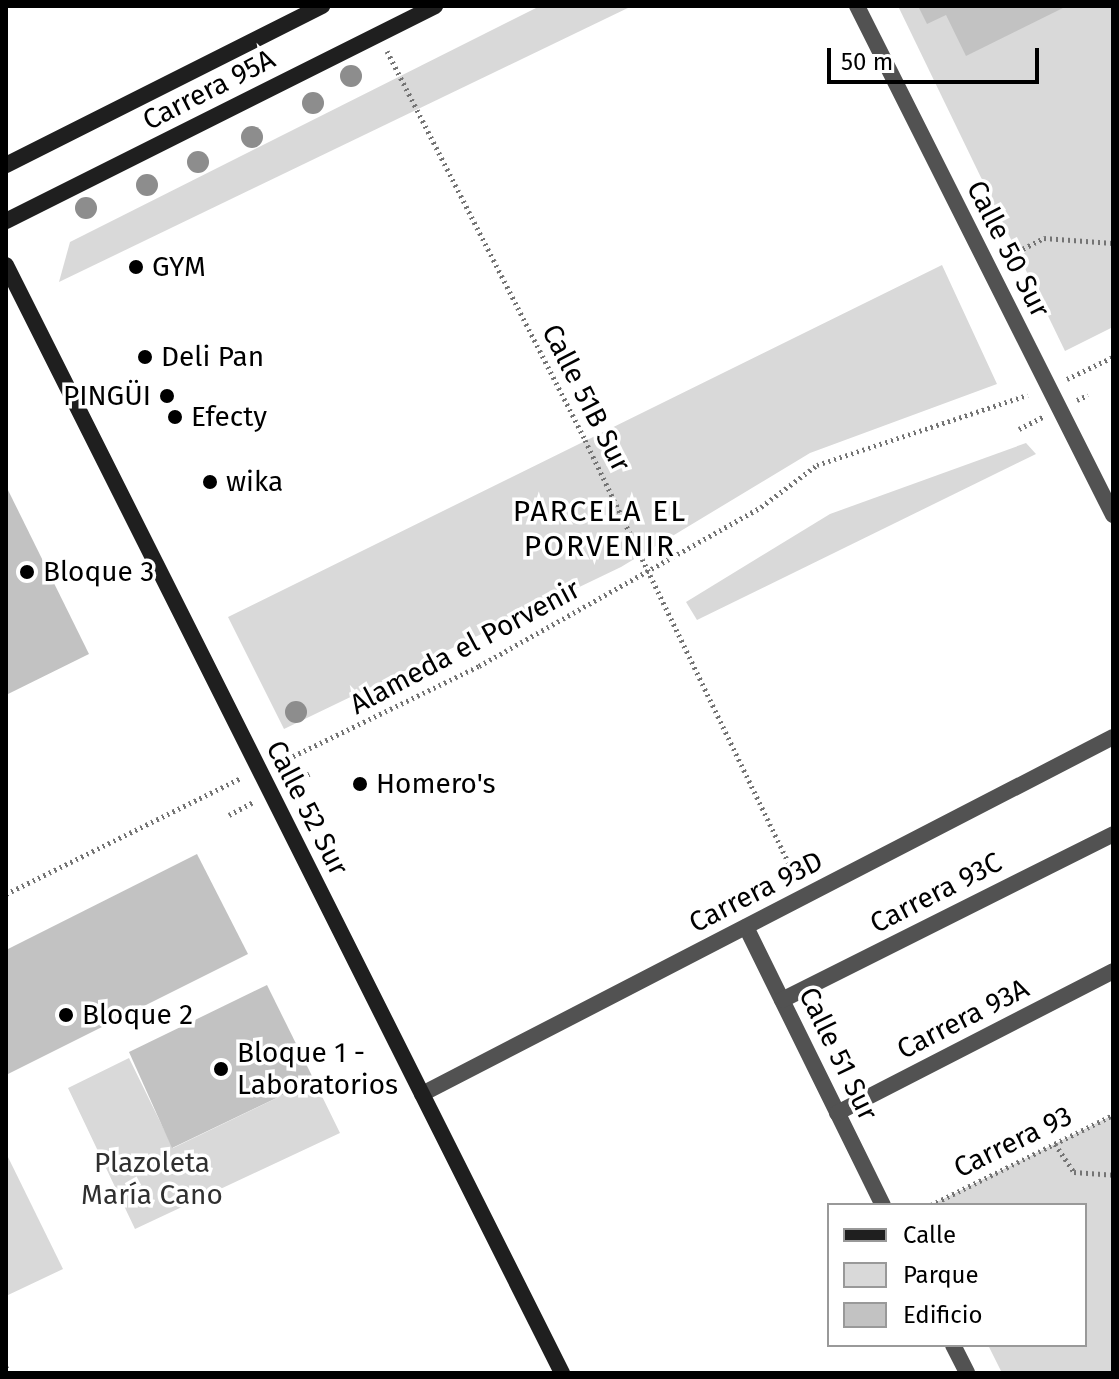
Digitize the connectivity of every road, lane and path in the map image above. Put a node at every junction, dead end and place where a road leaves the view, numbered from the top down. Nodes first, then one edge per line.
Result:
1 (322, 6) edge
2 (435, 6) edge
3 (857, 6) edge
4 (381, 33) junction
5 (6, 165) edge
6 (6, 221) edge
7 (1113, 243) edge
8 (6, 265) edge
9 (995, 279) junction
10 (1113, 357) edge
11 (1049, 386) junction
12 (1113, 515) edge
13 (650, 570) junction
14 (1113, 737) edge
15 (258, 770) junction
16 (1113, 834) edge
17 (6, 894) edge
18 (805, 896) junction
19 (746, 927) junction
20 (1113, 971) edge
21 (782, 1000) junction
22 (422, 1094) junction
23 (837, 1113) junction
24 (1113, 1115) edge
25 (1055, 1144) junction
26 (1113, 1175) edge
27 (882, 1203) edge
28 (935, 1203) edge
29 (954, 1347) edge
30 (6, 1367) edge
31 (9, 1373) edge
32 (562, 1373) edge
33 (967, 1373) edge

1 - 5 street, Carrera 95A
2 - 4 street, Carrera 95A
3 - 9 street, Calle 50 Sur
4 - 6 street, Carrera 95A
4 - 13 path, Calle 51B Sur
7 - 9 path
8 - 15 street, Calle 52 Sur
9 - 11 street, Calle 50 Sur
10 - 11 path, Alameda el Porvenir
11 - 12 street, Calle 50 Sur
11 - 13 path, Alameda el Porvenir
13 - 15 path, Alameda el Porvenir
13 - 18 path, Calle 51B Sur
14 - 18 street, Carrera 93D
15 - 17 path, Alameda el Porvenir
15 - 22 street, Calle 52 Sur
16 - 21 street, Carrera 93C
18 - 19 street, Carrera 93D
19 - 21 street, Calle 51 Sur
19 - 22 street, Carrera 93D
20 - 23 street, Carrera 93A
21 - 23 street, Calle 51 Sur
22 - 32 street, Calle 52 Sur
23 - 27 street, Calle 51 Sur
24 - 25 path, Carrera 93
25 - 26 path
25 - 28 path, Carrera 93
29 - 33 street
30 - 31 path

